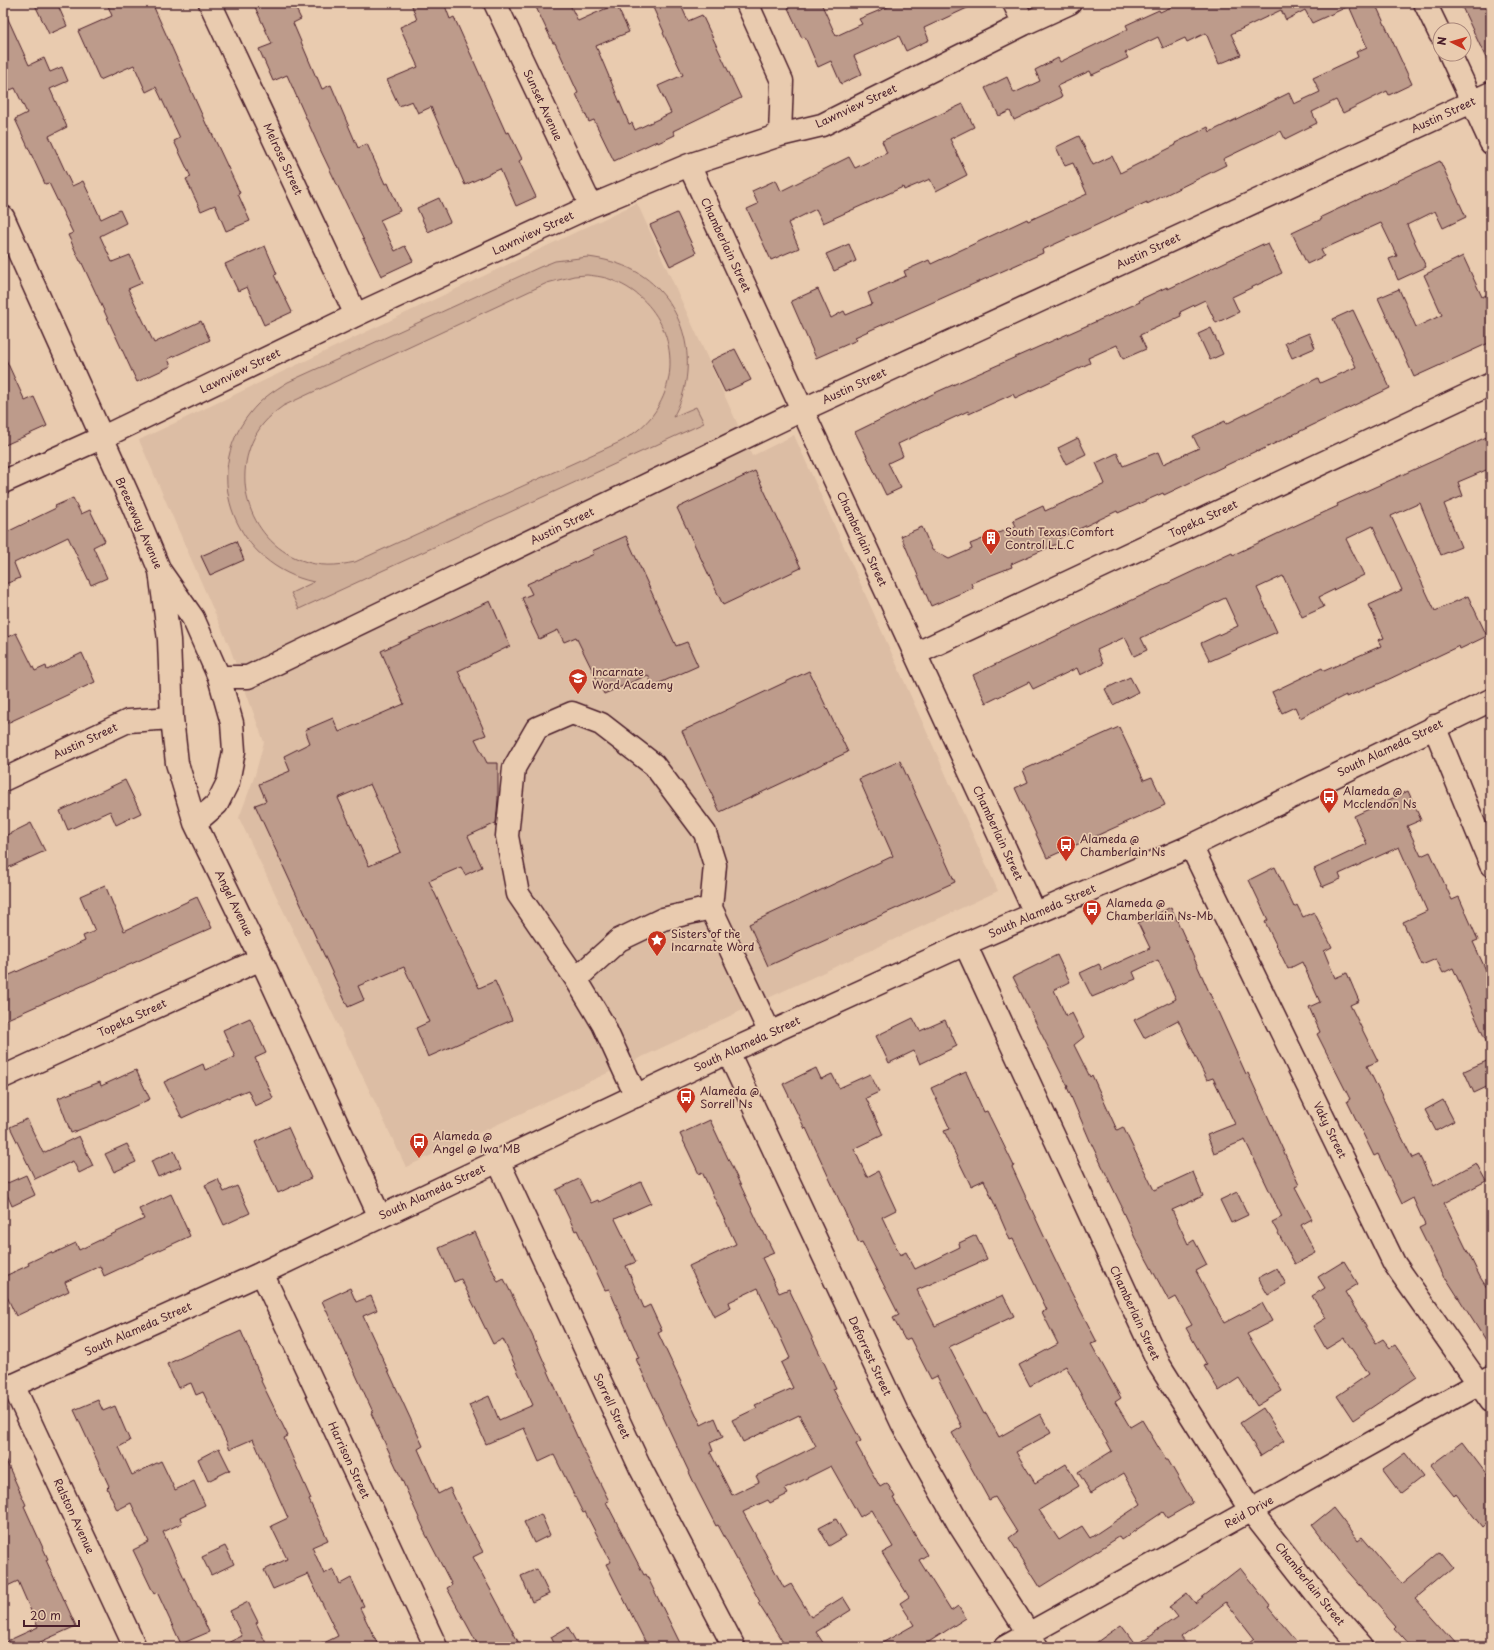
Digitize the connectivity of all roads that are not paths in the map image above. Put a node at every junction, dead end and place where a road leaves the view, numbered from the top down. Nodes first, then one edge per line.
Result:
1 (210, 3) edge
2 (495, 3) edge
3 (747, 3) edge
4 (1014, 3) edge
5 (1070, 3) edge
6 (1425, 3) edge
7 (1434, 22) edge
8 (1024, 24) junction
9 (1456, 62) edge
10 (1482, 97) edge
11 (780, 135) junction
12 (1491, 143) edge
13 (689, 165) junction
14 (591, 206) junction
15 (3, 217) edge
16 (356, 315) junction
17 (1491, 384) edge
18 (802, 410) junction
19 (101, 438) junction
20 (3, 482) edge
21 (160, 570) junction
22 (915, 654) junction
23 (219, 677) junction
24 (1491, 700) edge
25 (172, 718) junction
26 (1434, 726) junction
27 (3, 780) edge
28 (195, 823) junction
29 (1191, 846) junction
30 (1491, 865) edge
31 (711, 908) junction
32 (1035, 913) junction
33 (965, 944) junction
34 (261, 959) junction
35 (576, 979) junction
36 (770, 1033) junction
37 (728, 1052) junction
38 (3, 1077) edge
39 (636, 1096) junction
40 (498, 1161) junction
41 (380, 1217) junction
42 (262, 1273) junction
43 (1484, 1380) edge
44 (8, 1387) edge
45 (1491, 1401) edge
46 (1251, 1511) junction
47 (1033, 1641) edge
48 (135, 1647) edge
49 (436, 1647) edge
50 (734, 1647) edge
51 (1006, 1647) edge
52 (1362, 1647) edge

1 - 16 street, Melrose Street
2 - 14 street, Sunset Avenue
3 - 11 street
4 - 8 street
5 - 8 street, Lawnview Street
6 - 7 street
8 - 11 street, Lawnview Street
9 - 10 street
10 - 12 street
10 - 18 street, Austin Street
11 - 13 street, Lawnview Street
13 - 14 street, Lawnview Street
13 - 18 street, Chamberlain Street
14 - 16 street, Lawnview Street
15 - 19 street, Breezeway Avenue
16 - 19 street, Lawnview Street
17 - 22 street, Topeka Street
18 - 22 street, Chamberlain Street
18 - 23 street, Austin Street
19 - 20 street, Lawnview Street
19 - 21 street, Breezeway Avenue
21 - 23 street, Breezeway Avenue
21 - 25 street, Angel Avenue
22 - 32 street, Chamberlain Street
23 - 28 street, Breezeway Avenue
24 - 26 street, South Alameda Street
25 - 27 street, Austin Street
25 - 28 street, Angel Avenue
26 - 29 street, South Alameda Street
26 - 30 street
28 - 34 street, Angel Avenue
29 - 32 street, South Alameda Street
29 - 43 street, Vaky Street
31 - 35 street
31 - 35 street
31 - 36 street
32 - 33 street, South Alameda Street
33 - 36 street, South Alameda Street
33 - 46 street, Chamberlain Street
34 - 38 street, Topeka Street
34 - 41 street, Angel Avenue
35 - 39 street
36 - 37 street, South Alameda Street
37 - 39 street, South Alameda Street
37 - 47 street, Deforrest Street
39 - 40 street, South Alameda Street
40 - 41 street, South Alameda Street
40 - 50 street, Sorrell Street
41 - 42 street, South Alameda Street
42 - 44 street, South Alameda Street
42 - 49 street, Harrison Street
43 - 45 street, Vaky Street
43 - 46 street, Reid Drive
44 - 48 street, Ralston Avenue
46 - 47 street, Reid Drive
46 - 52 street, Chamberlain Street
47 - 51 street, Reid Drive

